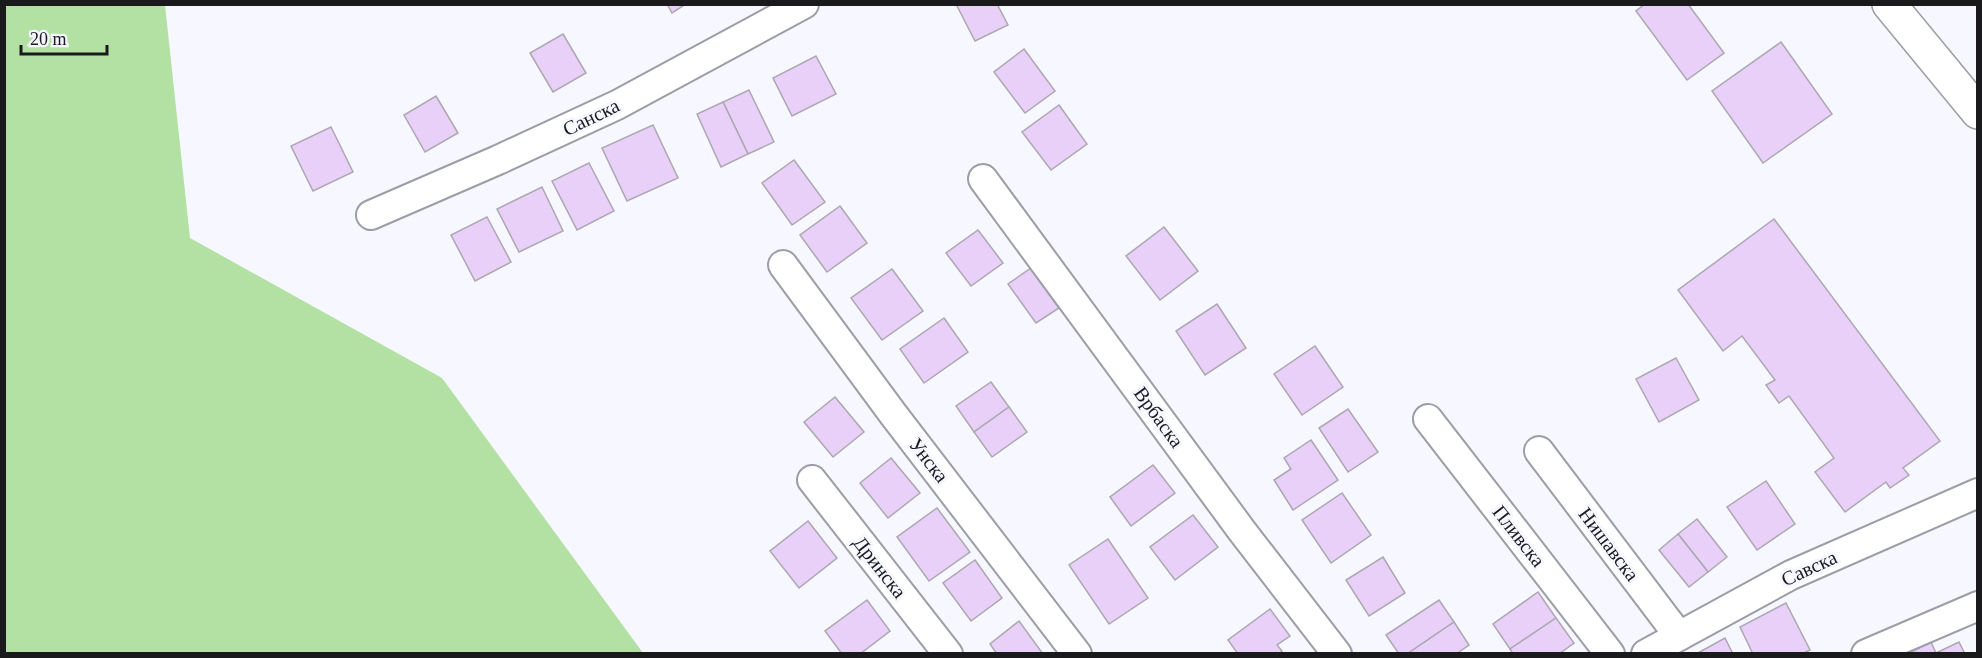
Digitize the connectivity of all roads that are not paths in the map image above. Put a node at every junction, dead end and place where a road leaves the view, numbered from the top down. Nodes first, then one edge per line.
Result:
1 (804, 4) edge
2 (1889, 4) edge
3 (1977, 112) edge
4 (983, 179) dead end
5 (371, 215) dead end
6 (783, 265) dead end
7 (1428, 419) dead end
8 (1539, 451) dead end
9 (812, 480) dead end
10 (1977, 493) edge
11 (1977, 606) edge
12 (1679, 636) junction
13 (948, 654) edge
14 (1077, 654) edge
15 (1337, 654) edge
16 (1610, 654) edge
17 (1646, 654) edge
18 (1866, 654) edge

1 - 5 street, Санска
2 - 3 main road
4 - 15 street, Врбаска
6 - 14 street, Унска
7 - 16 street, Пливска
8 - 12 street, Нишавска
9 - 13 street, Дринска
10 - 12 street, Савска
11 - 18 street
12 - 17 street, Савска

